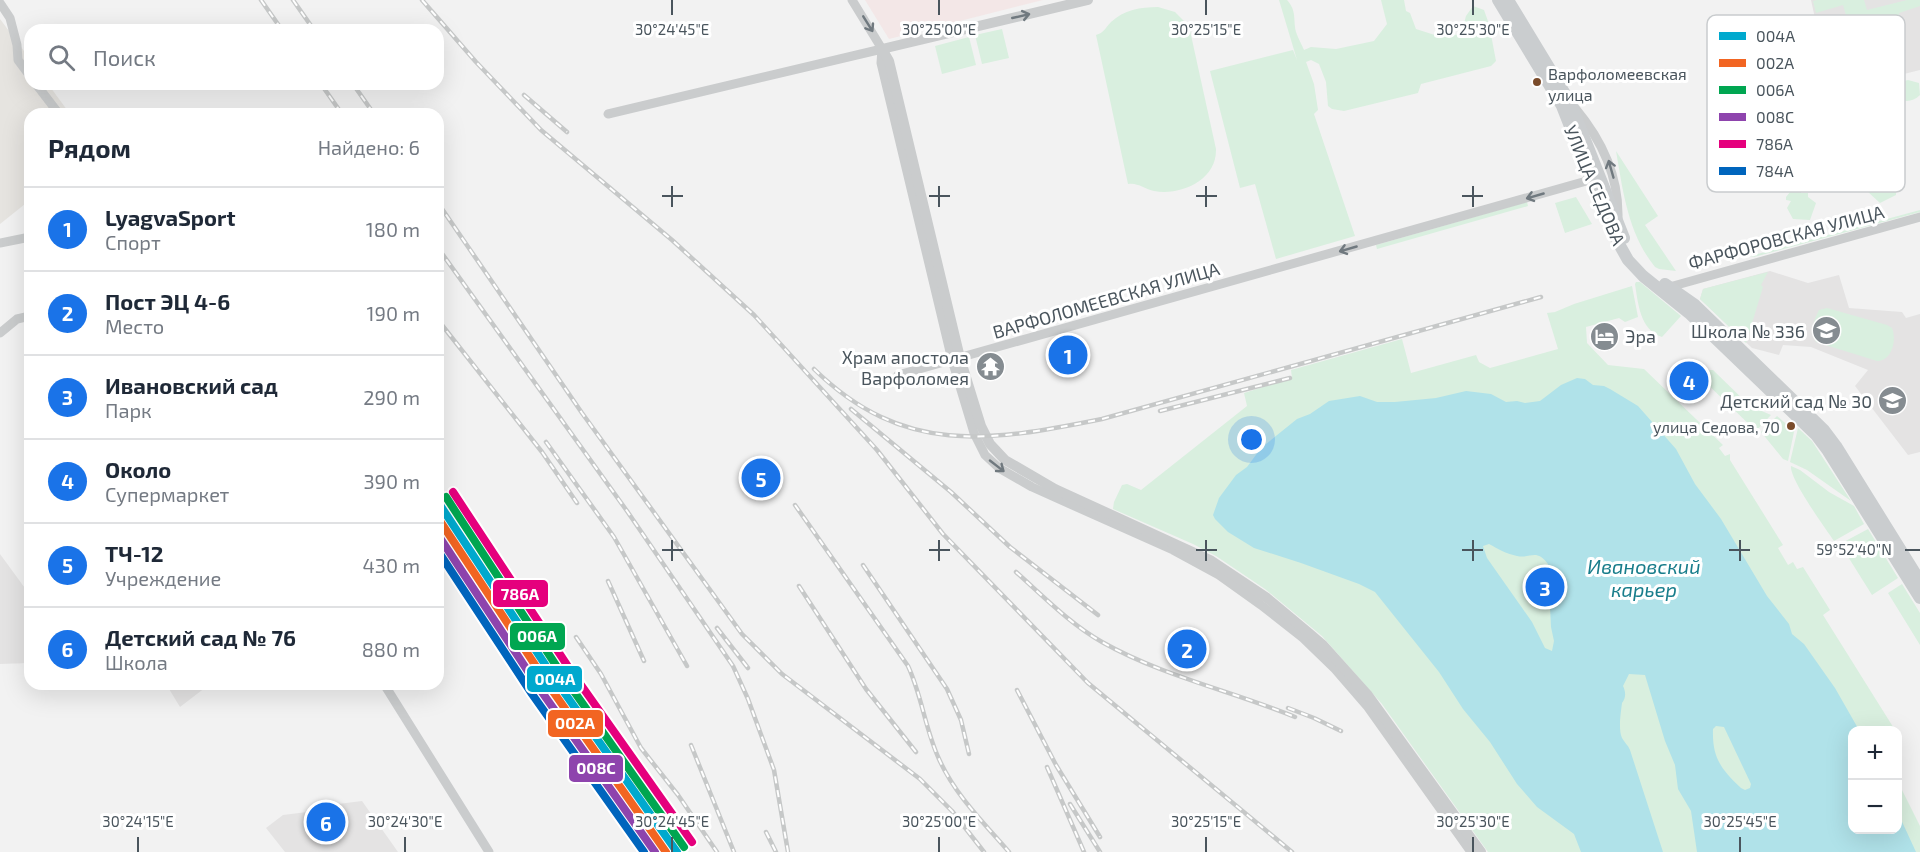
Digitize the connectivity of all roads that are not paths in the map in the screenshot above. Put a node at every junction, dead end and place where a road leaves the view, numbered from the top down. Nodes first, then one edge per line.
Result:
1 (852, 0) edge
2 (1089, 0) edge
3 (1498, 0) edge
4 (1508, 0) edge
5 (0, 3) edge
6 (882, 49) junction
7 (24, 68) edge
8 (41, 90) edge
9 (1570, 102) junction
10 (54, 108) edge
11 (608, 114) dead end
12 (1596, 178) junction
13 (1920, 217) edge
14 (1618, 226) junction
15 (24, 238) edge
16 (0, 243) edge
17 (1665, 288) junction
18 (24, 317) edge
19 (0, 333) edge
20 (956, 359) junction
21 (898, 375) dead end
22 (1920, 581) edge
23 (1920, 598) edge
24 (388, 690) edge
25 (489, 852) edge
26 (1471, 852) edge
27 (1481, 852) edge

1 -> 6 street
6 -> 2 street
3 - 12 main road, УЛИЦА СЕДОВА
4 - 9 main road, УЛИЦА СЕДОВА
5 - 7 street
6 - 11 street
6 - 20 street
8 - 10 street
9 - 12 main road, УЛИЦА СЕДОВА
14 -> 9 street
12 - 14 main road, УЛИЦА СЕДОВА
12 - 17 main road, УЛИЦА СЕДОВА
12 -> 20 street, ВАРФОЛОМЕЕВСКАЯ УЛИЦА
13 - 17 street, ФАРФОРОВСКАЯ УЛИЦА
14 - 17 main road, УЛИЦА СЕДОВА
15 - 16 street
17 - 22 main road, УЛИЦА СЕДОВА
17 - 23 main road, УЛИЦА СЕДОВА
18 - 19 street
20 - 21 street, ВАРФОЛОМЕЕВСКАЯ УЛИЦА
20 -> 26 street
20 - 27 street
24 - 25 street

